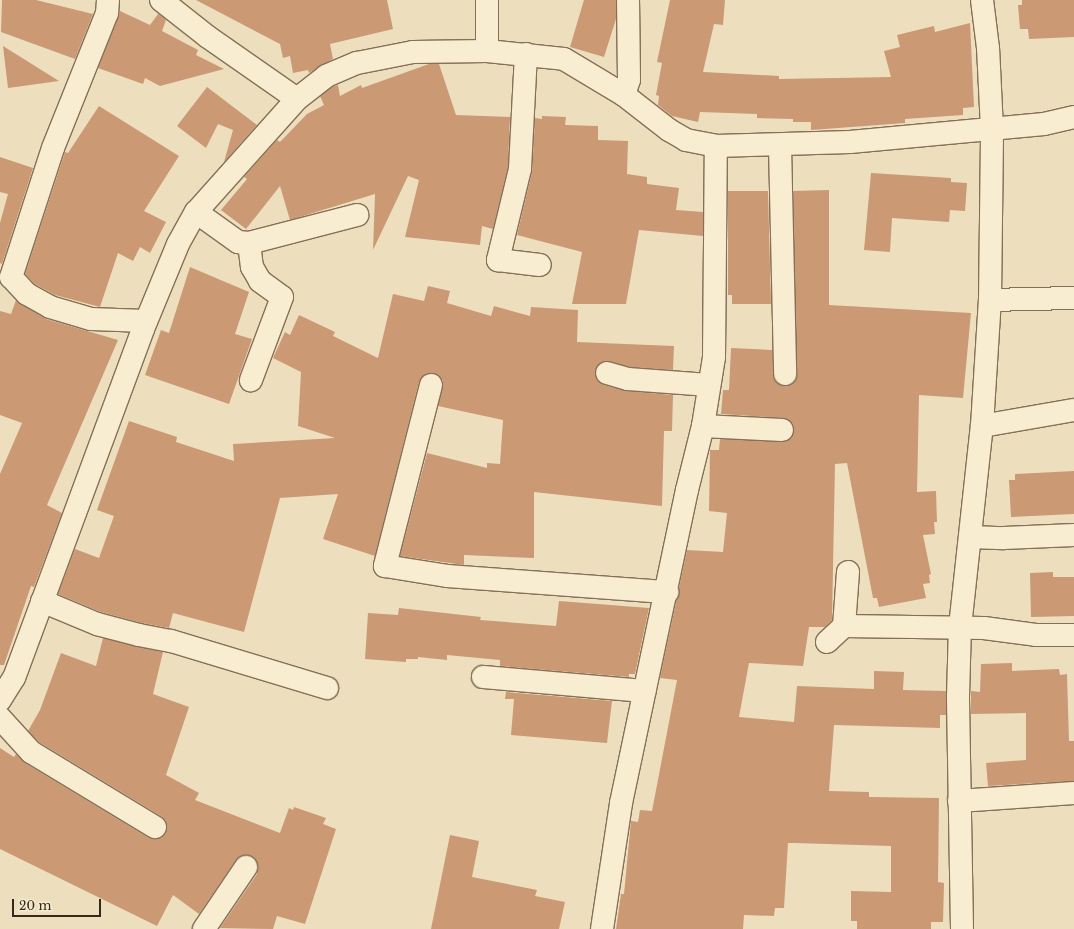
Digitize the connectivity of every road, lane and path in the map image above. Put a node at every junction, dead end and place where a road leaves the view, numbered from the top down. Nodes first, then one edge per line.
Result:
1 (108, 0) edge
2 (161, 0) edge
3 (487, 0) edge
4 (628, 0) edge
5 (982, 0) edge
6 (487, 51) junction
7 (526, 54) junction
8 (624, 95) junction
9 (297, 99) junction
10 (1074, 117) edge
11 (992, 129) junction
12 (716, 146) junction
13 (780, 146) junction
14 (196, 212) junction
15 (357, 215) dead end
16 (249, 243) junction
17 (540, 266) dead end
18 (1074, 298) edge
19 (990, 300) junction
20 (146, 321) junction
21 (607, 372) dead end
22 (785, 374) dead end
23 (251, 380) dead end
24 (431, 385) dead end
25 (709, 385) junction
26 (1074, 410) edge
27 (703, 426) junction
28 (982, 426) junction
29 (782, 430) dead end
30 (1074, 535) edge
31 (970, 537) junction
32 (848, 572) dead end
33 (667, 592) junction
34 (42, 601) junction
35 (844, 626) junction
36 (960, 627) junction
37 (1074, 635) edge
38 (827, 642) dead end
39 (483, 677) dead end
40 (327, 688) dead end
41 (644, 691) junction
42 (0, 700) edge
43 (0, 718) edge
44 (1074, 793) edge
45 (959, 801) junction
46 (155, 827) dead end
47 (246, 867) dead end
48 (204, 929) edge
49 (602, 929) edge
50 (962, 929) edge

1 - 20 street
2 - 9 street
3 - 6 street
4 - 8 street
5 - 11 street
6 - 7 street
6 - 9 street
7 - 8 street
7 - 17 street
8 - 12 street
9 - 14 street
10 - 11 street
11 - 13 street
11 - 19 street
12 - 13 street
12 - 25 street
13 - 22 street
14 - 16 street
14 - 20 street
15 - 16 street
16 - 23 street
18 - 19 street
19 - 28 street
20 - 34 street
21 - 25 street
24 - 33 street
25 - 27 street
26 - 28 street
27 - 29 street
27 - 33 street
28 - 31 street
30 - 31 street
31 - 36 street
32 - 35 street
33 - 41 street
34 - 40 street
34 - 42 street
35 - 36 street
35 - 38 street
36 - 37 street
36 - 45 street
39 - 41 street
41 - 49 street
43 - 46 street
44 - 45 street
45 - 50 street
47 - 48 street

